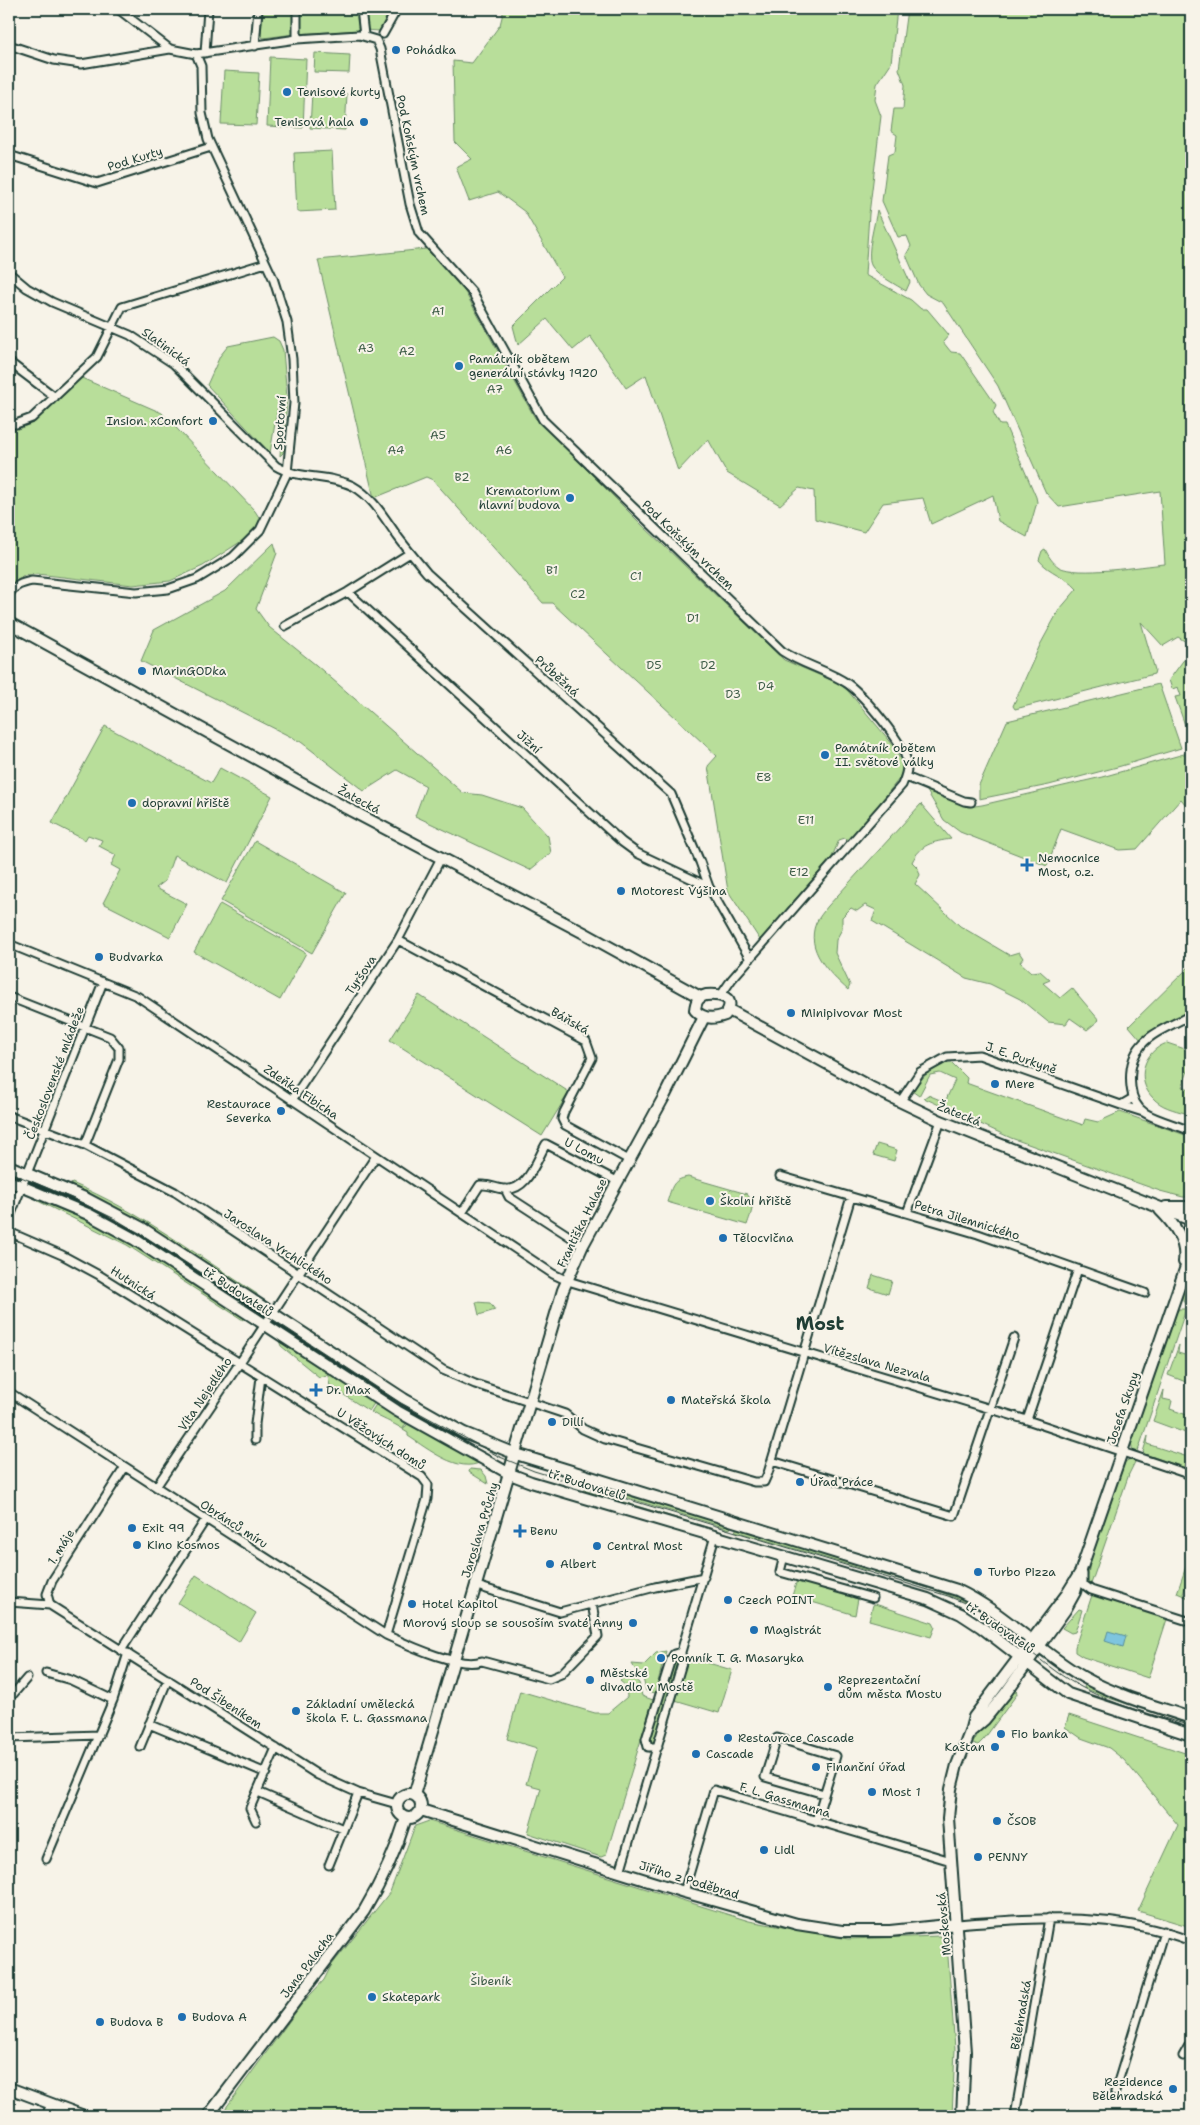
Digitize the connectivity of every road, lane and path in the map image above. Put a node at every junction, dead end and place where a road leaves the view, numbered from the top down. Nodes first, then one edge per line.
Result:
1 (118, 9) edge
2 (208, 9) edge
3 (258, 9) edge
4 (297, 9) edge
5 (361, 9) edge
6 (397, 9) edge
7 (383, 34) dead end
8 (364, 35) junction
9 (297, 39) junction
10 (9, 45) edge
11 (255, 46) junction
12 (170, 49) junction
13 (205, 53) junction
14 (196, 54) junction
15 (211, 147) junction
16 (9, 155) edge
17 (266, 263) junction
18 (9, 273) edge
19 (112, 326) junction
20 (9, 362) edge
21 (55, 397) junction
22 (9, 424) edge
23 (287, 473) junction
24 (410, 553) junction
25 (348, 592) junction
26 (9, 594) edge
27 (9, 622) edge
28 (285, 626) dead end
29 (906, 777) junction
30 (970, 802) dead end
31 (441, 858) junction
32 (708, 887) junction
33 (398, 940) junction
34 (9, 944) edge
35 (750, 959) junction
36 (103, 982) junction
37 (721, 995) junction
38 (9, 997) edge
39 (700, 997) junction
40 (728, 1010) junction
41 (1191, 1015) edge
42 (704, 1017) junction
43 (86, 1027) junction
44 (1133, 1098) junction
45 (292, 1100) junction
46 (900, 1102) junction
47 (1121, 1105) junction
48 (1143, 1112) junction
49 (9, 1116) edge
50 (941, 1121) junction
51 (46, 1129) junction
52 (1191, 1130) edge
53 (84, 1145) junction
54 (376, 1156) junction
55 (629, 1160) junction
56 (9, 1166) edge
57 (28, 1173) junction
58 (780, 1176) dead end
59 (9, 1181) edge
60 (617, 1181) junction
61 (22, 1186) junction
62 (504, 1189) junction
63 (851, 1197) junction
64 (1158, 1207) junction
65 (1191, 1207) edge
66 (462, 1213) junction
67 (907, 1214) junction
68 (9, 1219) edge
69 (1191, 1219) edge
70 (9, 1232) edge
71 (1191, 1233) edge
72 (583, 1245) junction
73 (1191, 1252) edge
74 (1191, 1265) edge
75 (1078, 1269) junction
76 (298, 1273) junction
77 (1182, 1278) junction
78 (568, 1281) junction
79 (1145, 1293) dead end
80 (272, 1314) junction
81 (265, 1324) junction
82 (1014, 1338) dead end
83 (803, 1353) junction
84 (239, 1364) junction
85 (261, 1377) junction
86 (9, 1392) edge
87 (530, 1403) junction
88 (991, 1409) junction
89 (1027, 1420) junction
90 (255, 1440) dead end
91 (1122, 1451) junction
92 (516, 1454) junction
93 (772, 1461) junction
94 (125, 1467) junction
95 (510, 1474) junction
96 (1191, 1475) edge
97 (156, 1487) junction
98 (206, 1519) junction
99 (715, 1536) junction
100 (784, 1556) junction
101 (1081, 1570) junction
102 (704, 1577) junction
103 (477, 1586) junction
104 (873, 1598) dead end
105 (9, 1602) edge
106 (592, 1604) junction
107 (50, 1605) junction
108 (1191, 1622) edge
109 (1045, 1629) junction
110 (1021, 1631) junction
111 (386, 1635) junction
112 (1035, 1642) junction
113 (1007, 1645) junction
114 (125, 1651) junction
115 (681, 1652) junction
116 (1052, 1654) junction
117 (1023, 1659) junction
118 (454, 1660) junction
119 (46, 1672) dead end
120 (1014, 1672) junction
121 (1039, 1672) junction
122 (27, 1678) dead end
123 (168, 1679) junction
124 (9, 1699) edge
125 (113, 1700) junction
126 (1191, 1718) edge
127 (150, 1724) junction
128 (99, 1735) junction
129 (1191, 1735) edge
130 (9, 1738) edge
131 (658, 1746) junction
132 (140, 1747) dead end
133 (648, 1747) junction
134 (276, 1748) junction
135 (653, 1764) junction
136 (266, 1774) junction
137 (258, 1792) junction
138 (358, 1793) junction
139 (824, 1794) junction
140 (414, 1795) junction
141 (397, 1804) junction
142 (421, 1810) junction
143 (406, 1818) junction
144 (256, 1820) dead end
145 (816, 1821) junction
146 (343, 1829) junction
147 (46, 1859) dead end
148 (951, 1861) junction
149 (328, 1865) dead end
150 (620, 1872) junction
151 (684, 1892) junction
152 (1049, 1918) junction
153 (957, 1924) junction
154 (1164, 1931) junction
155 (1191, 1941) edge
156 (1191, 2042) edge
157 (1184, 2056) dead end
158 (9, 2088) edge
159 (1115, 2092) dead end
160 (51, 2104) junction
161 (46, 2116) edge
162 (84, 2116) edge
163 (208, 2116) edge
164 (962, 2116) edge
165 (1015, 2116) edge

1 - 12 street
2 - 13 street
3 - 11 street
4 - 9 street
5 - 8 street
6 - 7 street
8 - 9 street
8 - 29 street, Pod Koňským vrchem
9 - 11 street
10 - 12 street
11 - 13 street
12 - 14 street
13 - 14 street
14 - 15 street, Sportovní
15 - 16 street, Pod Kurty
15 - 17 street, Sportovní
17 - 19 street
17 - 23 street, Sportovní
18 - 19 street, Slatinická
19 - 21 street
19 - 23 street, Slatinická
20 - 21 street
21 - 22 street
23 - 24 street, Průběžná
23 - 26 street, Sportovní
24 - 25 street
24 - 32 street, Průběžná
25 - 28 street
25 - 32 street, Jižní
27 - 31 street, Žatecká
29 - 30 street
29 - 35 street
31 - 33 street, Tyršova
31 - 39 street, Žatecká
32 - 35 street, Průběžná
33 - 45 street, Tyršova
33 - 55 street, Báňská
34 - 36 street, Zdeňka Fibicha
35 - 37 street
36 - 43 street, Československé mládeže
36 - 45 street, Zdeňka Fibicha
37 - 39 street
37 - 40 street
38 - 43 street
39 - 42 street
40 - 42 street
40 - 46 street, Žatecká
41 - 44 street
42 - 55 street, Františka Halase
43 - 51 street, Československé mládeže
43 - 53 street
44 - 47 street
44 - 48 street
45 - 54 street, Zdeňka Fibicha
46 - 47 street, J. E. Purkyně
46 - 50 street, Žatecká
47 - 48 street, J. E. Purkyně
48 - 52 street, J. E. Purkyně
49 - 51 street, Jaroslava Vrchlického
50 - 64 street, Žatecká
50 - 67 street
51 - 53 street, Jaroslava Vrchlického
51 - 57 street, Československé mládeže
53 - 76 street, Jaroslava Vrchlického
54 - 66 street, Zdeňka Fibicha
54 - 76 street, Víta Nejedlého
55 - 60 street, Františka Halase
56 - 57 street, tř. Budovatelů
57 - 61 street, Československé mládeže
57 - 80 street, tř. Budovatelů
58 - 63 street, Petra Jilemnického
59 - 61 street, tř. Budovatelů
60 - 62 street, U Lomu
60 - 72 street, Františka Halase
61 - 68 street, Československé mládeže
61 - 81 street, tř. Budovatelů
62 - 66 street
62 - 72 street
63 - 67 street, Petra Jilemnického
63 - 83 street
64 - 65 street
64 - 69 street, Žatecká
64 - 77 street
66 - 78 street, Zdeňka Fibicha
67 - 75 street, Petra Jilemnického
69 - 71 street
70 - 84 street, Hutnická
72 - 78 street, Františka Halase
73 - 77 street, Josefa Skupy
74 - 77 street
75 - 79 street, Petra Jilemnického
75 - 89 street
76 - 80 street, Víta Nejedlého
76 - 87 street, Jaroslava Vrchlického
77 - 91 street, Josefa Skupy
78 - 83 street, Vítězslava Nezvala
78 - 87 street, Františka Halase
80 - 81 street, Víta Nejedlého
80 - 92 street, tř. Budovatelů
81 - 84 street, Víta Nejedlého
81 - 95 street, tř. Budovatelů
82 - 88 street
83 - 88 street, Vítězslava Nezvala
83 - 93 street
84 - 85 street, U Věžových domů
84 - 97 street, Víta Nejedlého
85 - 90 street
85 - 111 street, U Věžových domů
86 - 94 street, Obránců míru
87 - 92 street, Františka Halase
87 - 93 street, Jaroslava Vrchlického
88 - 89 street, Vítězslava Nezvala
88 - 93 street
89 - 91 street, Vítězslava Nezvala
91 - 96 street, Vítězslava Nezvala
91 - 101 street, Josefa Skupy
92 - 95 street, Jaroslava Průchy
92 - 110 street, tř. Budovatelů
94 - 97 street, Obránců míru
94 - 107 street, 1. máje
95 - 99 street, tř. Budovatelů
95 - 103 street, Jaroslava Průchy
97 - 98 street, Obránců míru
98 - 111 street, Obránců míru
98 - 114 street
99 - 100 street, tř. Budovatelů
99 - 102 street
100 - 104 street
100 - 113 street, tř. Budovatelů
101 - 108 street
101 - 109 street, Josefa Skupy
102 - 106 street
102 - 115 street
103 - 106 street
103 - 118 street, Jaroslava Průchy
105 - 107 street
106 - 118 street, Obránců míru
107 - 114 street, Pod Šibeníkem
109 - 110 street
109 - 112 street, Josefa Skupy
109 - 116 street
110 - 112 street, tř. Budovatelů
111 - 118 street, Obránců míru
112 - 116 street, tř. Budovatelů
112 - 117 street, Josefa Skupy
113 - 117 street, tř. Budovatelů
113 - 120 street
114 - 123 street, Pod Šibeníkem
114 - 125 street
115 - 131 street
115 - 133 street
116 - 126 street, tř. Budovatelů
117 - 120 street, Moskevská
117 - 121 street, tř. Budovatelů
118 - 140 street, Jaroslava Průchy
119 - 125 street
120 - 121 street
120 - 148 street, Moskevská
121 - 129 street, tř. Budovatelů
122 - 124 street
123 - 127 street
123 - 134 street, Pod Šibeníkem
125 - 128 street
127 - 132 street
127 - 136 street
128 - 130 street
128 - 147 street
131 - 133 street
131 - 135 street
133 - 135 street
134 - 136 street
134 - 138 street, Pod Šibeníkem
135 - 150 street
136 - 137 street
137 - 144 street
137 - 146 street
138 - 141 street, Pod Šibeníkem
138 - 146 street
139 - 139 street
139 - 145 street
140 - 141 street
140 - 142 street
141 - 143 street
142 - 143 street
142 - 150 street, Jiřího z Poděbrad
143 - 163 street, Jana Palacha
145 - 148 street, F. L. Gassmanna
145 - 151 street, F. L. Gassmanna
146 - 149 street
148 - 153 street, Moskevská
150 - 151 street, Jiřího z Poděbrad
151 - 153 street, Jiřího z Poděbrad
152 - 153 street
152 - 154 street
152 - 165 street, Bělehradská
153 - 164 street, Moskevská
154 - 155 street
154 - 159 street
156 - 157 street
158 - 160 street
160 - 161 street
160 - 162 street

